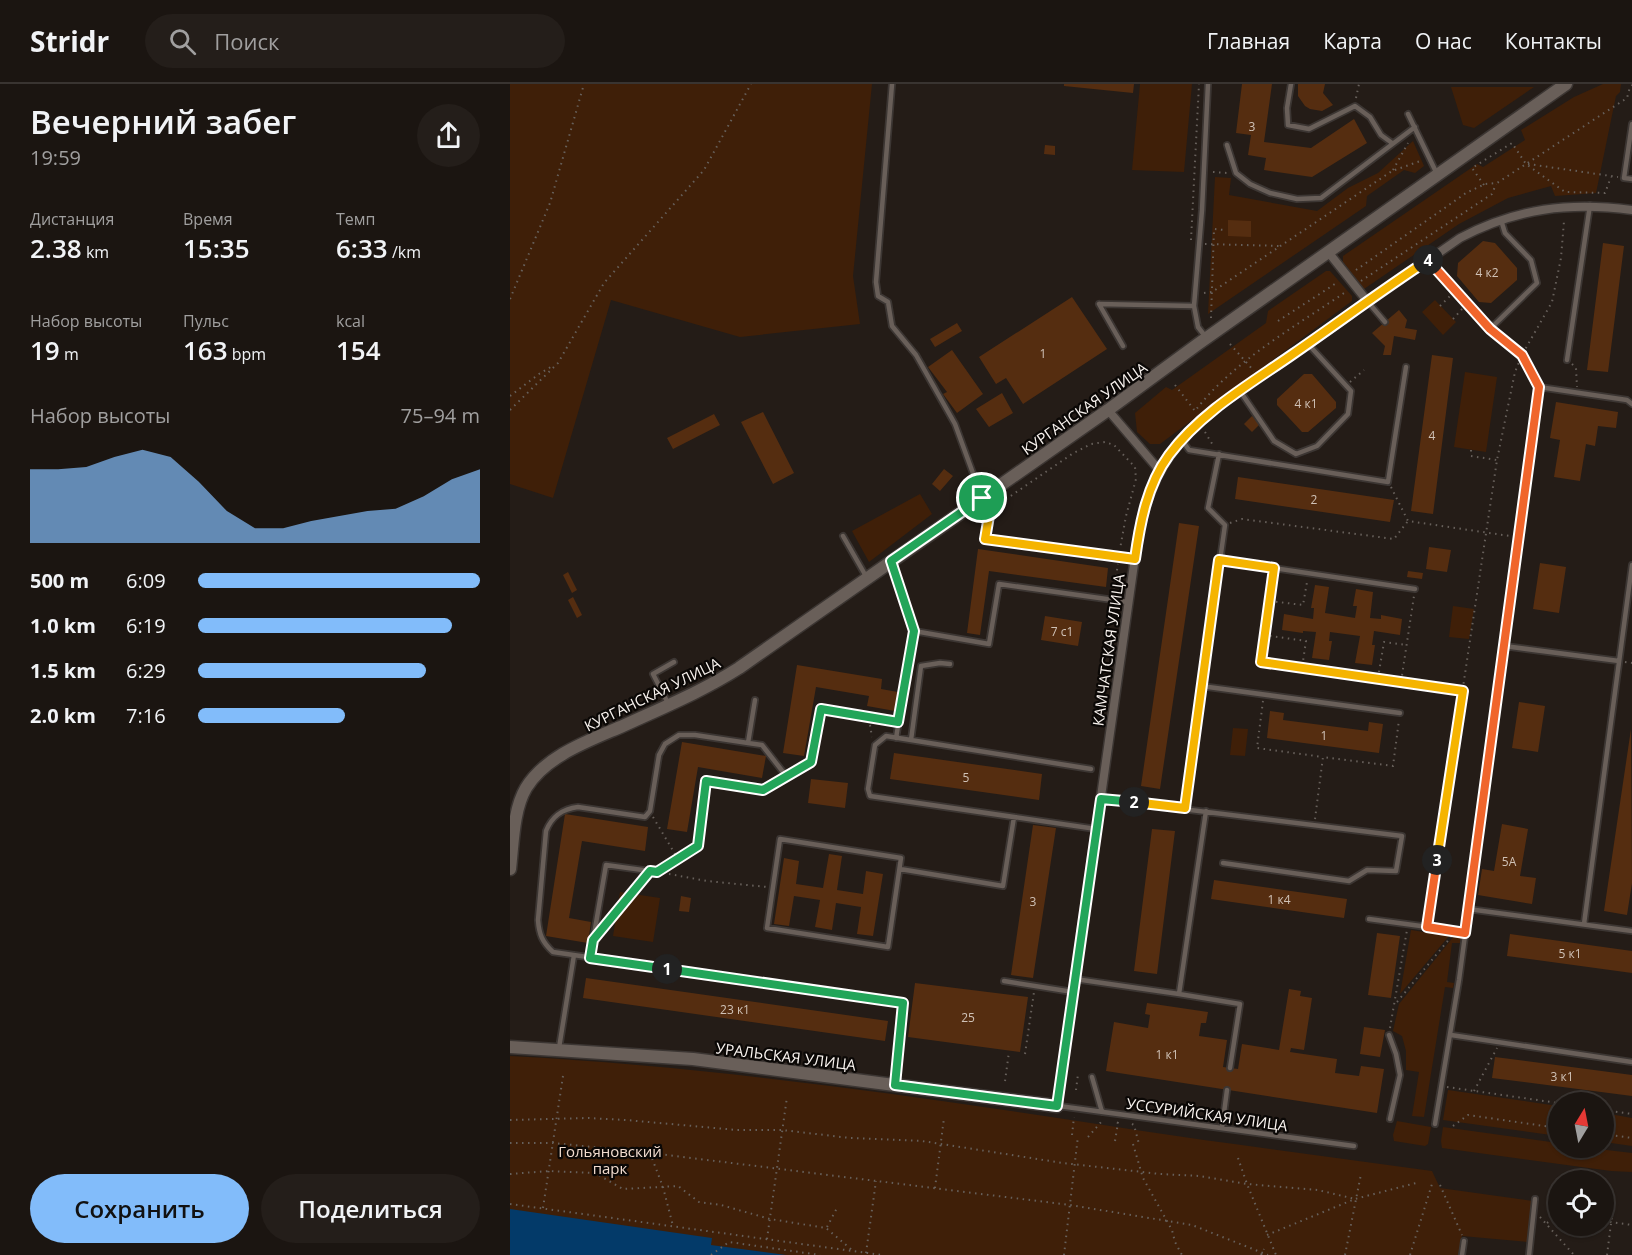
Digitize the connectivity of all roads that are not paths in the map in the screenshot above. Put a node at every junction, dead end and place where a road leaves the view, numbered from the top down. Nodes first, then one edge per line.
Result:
1 (892, 84) edge
2 (1208, 84) edge
3 (1291, 84) edge
4 (1566, 84) edge
5 (1408, 114) dead end
6 (1632, 124) edge
7 (1415, 127) junction
8 (1392, 142) junction
9 (1227, 146) dead end
10 (1437, 174) junction
11 (1632, 179) edge
12 (1590, 205) junction
13 (1632, 210) edge
14 (1501, 220) junction
15 (1329, 253) junction
16 (1428, 260) junction
17 (1368, 302) junction
18 (1194, 306) junction
19 (1385, 322) dead end
20 (1206, 338) junction
21 (1308, 344) junction
22 (1123, 346) dead end
23 (1567, 360) road end
24 (1406, 368) dead end
25 (1240, 392) junction
26 (1632, 404) edge
27 (1108, 410) junction
28 (1182, 440) junction
29 (1219, 454) junction
30 (1160, 471) junction
31 (982, 498) junction
32 (843, 536) dead end
33 (1135, 559) junction
34 (1219, 560) junction
35 (891, 561) junction
36 (1632, 565) edge
37 (868, 578) junction
38 (1415, 589) road end
39 (1128, 602) junction
40 (914, 631) junction
41 (1504, 646) junction
42 (1619, 661) junction
43 (674, 662) dead end
44 (950, 664) dead end
45 (1201, 687) junction
46 (755, 700) dead end
47 (669, 705) junction
48 (1400, 713) road end
49 (898, 722) junction
50 (896, 738) junction
51 (911, 740) junction
52 (748, 743) junction
53 (1091, 769) dead end
54 (787, 777) junction
55 (1101, 799) junction
56 (1185, 808) junction
57 (1206, 811) junction
58 (1014, 817) junction
59 (513, 821) edge
60 (1096, 829) junction
61 (1223, 863) dead end
62 (510, 869) edge
63 (900, 869) junction
64 (1468, 909) junction
65 (1370, 919) dead end
66 (1584, 924) junction
67 (1632, 931) edge
68 (1465, 933) junction
69 (574, 956) junction
70 (590, 958) junction
71 (1075, 979) junction
72 (1005, 981) dead end
73 (1073, 992) junction
74 (1179, 994) junction
75 (1389, 1035) road end
76 (1451, 1035) junction
77 (510, 1047) edge
78 (559, 1050) junction
79 (1632, 1062) edge
80 (1230, 1068) dead end
81 (1092, 1077) dead end
82 (895, 1085) junction
83 (1227, 1090) dead end
84 (1057, 1106) junction
85 (1102, 1112) junction
86 (1390, 1119) dead end
87 (1435, 1124) dead end
88 (1222, 1128) junction
89 (1354, 1146) dead end
90 (1535, 1199) dead end
91 (1464, 1241) road end
92 (1462, 1255) edge
93 (1529, 1255) edge

1 - 31 lane
2 - 18 lane
3 - 8 lane
4 - 10 street, КУРГАНСКАЯ УЛИЦА
5 - 7 lane
6 - 11 lane
7 - 8 lane
7 - 10 lane
8 - 9 lane
10 - 15 street, КУРГАНСКАЯ УЛИЦА
12 - 13 street, КАМЧАТСКАЯ УЛИЦА
12 - 14 street, КАМЧАТСКАЯ УЛИЦА
12 - 23 lane
14 - 16 street, КАМЧАТСКАЯ УЛИЦА
14 - 16 lane
15 - 17 street
15 - 20 street, КУРГАНСКАЯ УЛИЦА
16 - 17 street, КАМЧАТСКАЯ УЛИЦА
17 - 19 lane
17 - 21 street, КАМЧАТСКАЯ УЛИЦА
18 - 20 lane
18 - 22 lane
20 - 27 street, КУРГАНСКАЯ УЛИЦА
21 - 25 street, КАМЧАТСКАЯ УЛИЦА
21 - 25 lane
24 - 29 lane
25 - 28 street, КАМЧАТСКАЯ УЛИЦА
26 - 41 lane
27 - 30 street
27 - 31 street, КУРГАНСКАЯ УЛИЦА
28 - 29 lane
28 - 30 street, КАМЧАТСКАЯ УЛИЦА
29 - 34 lane
30 - 33 street, КАМЧАТСКАЯ УЛИЦА
31 - 33 lane
31 - 35 street, КУРГАНСКАЯ УЛИЦА
32 - 37 lane
33 - 39 street, КАМЧАТСКАЯ УЛИЦА
34 - 38 lane
34 - 45 lane
35 - 37 street, КУРГАНСКАЯ УЛИЦА
35 - 40 lane
36 - 42 lane
37 - 47 street, КУРГАНСКАЯ УЛИЦА
39 - 40 lane
39 - 55 street, КАМЧАТСКАЯ УЛИЦА
40 - 49 lane
41 - 42 lane
41 - 64 lane
42 - 66 lane
43 - 47 lane
44 - 51 lane
45 - 48 lane
45 - 56 lane
46 - 52 lane
47 - 59 street, КУРГАНСКАЯ УЛИЦА
49 - 50 lane
49 - 54 lane
50 - 51 lane
50 - 58 lane
51 - 53 lane
52 - 54 lane
52 - 69 lane
54 - 70 lane
55 - 56 lane
55 - 60 street, КАМЧАТСКАЯ УЛИЦА
56 - 57 lane
57 - 61 lane
57 - 74 lane
58 - 60 lane
58 - 63 lane
59 - 62 street, КУРГАНСКАЯ УЛИЦА
60 - 71 street, КАМЧАТСКАЯ УЛИЦА
63 - 63 lane
64 - 66 lane
64 - 68 lane
65 - 68 lane
66 - 67 lane
68 - 76 lane
69 - 70 lane
69 - 78 lane
70 - 82 lane
71 - 73 street, КАМЧАТСКАЯ УЛИЦА
71 - 74 lane
72 - 73 lane
73 - 84 street, КАМЧАТСКАЯ УЛИЦА
74 - 80 lane
75 - 86 lane
76 - 79 lane
76 - 87 lane
77 - 78 street, УРАЛЬСКАЯ УЛИЦА
78 - 82 street, УРАЛЬСКАЯ УЛИЦА
81 - 85 lane
82 - 84 street, УРАЛЬСКАЯ УЛИЦА
83 - 88 lane
84 - 85 lane, УССУРИЙСКАЯ УЛИЦА
85 - 88 lane, УССУРИЙСКАЯ УЛИЦА
88 - 89 lane, УССУРИЙСКАЯ УЛИЦА
90 - 93 lane
91 - 92 lane

